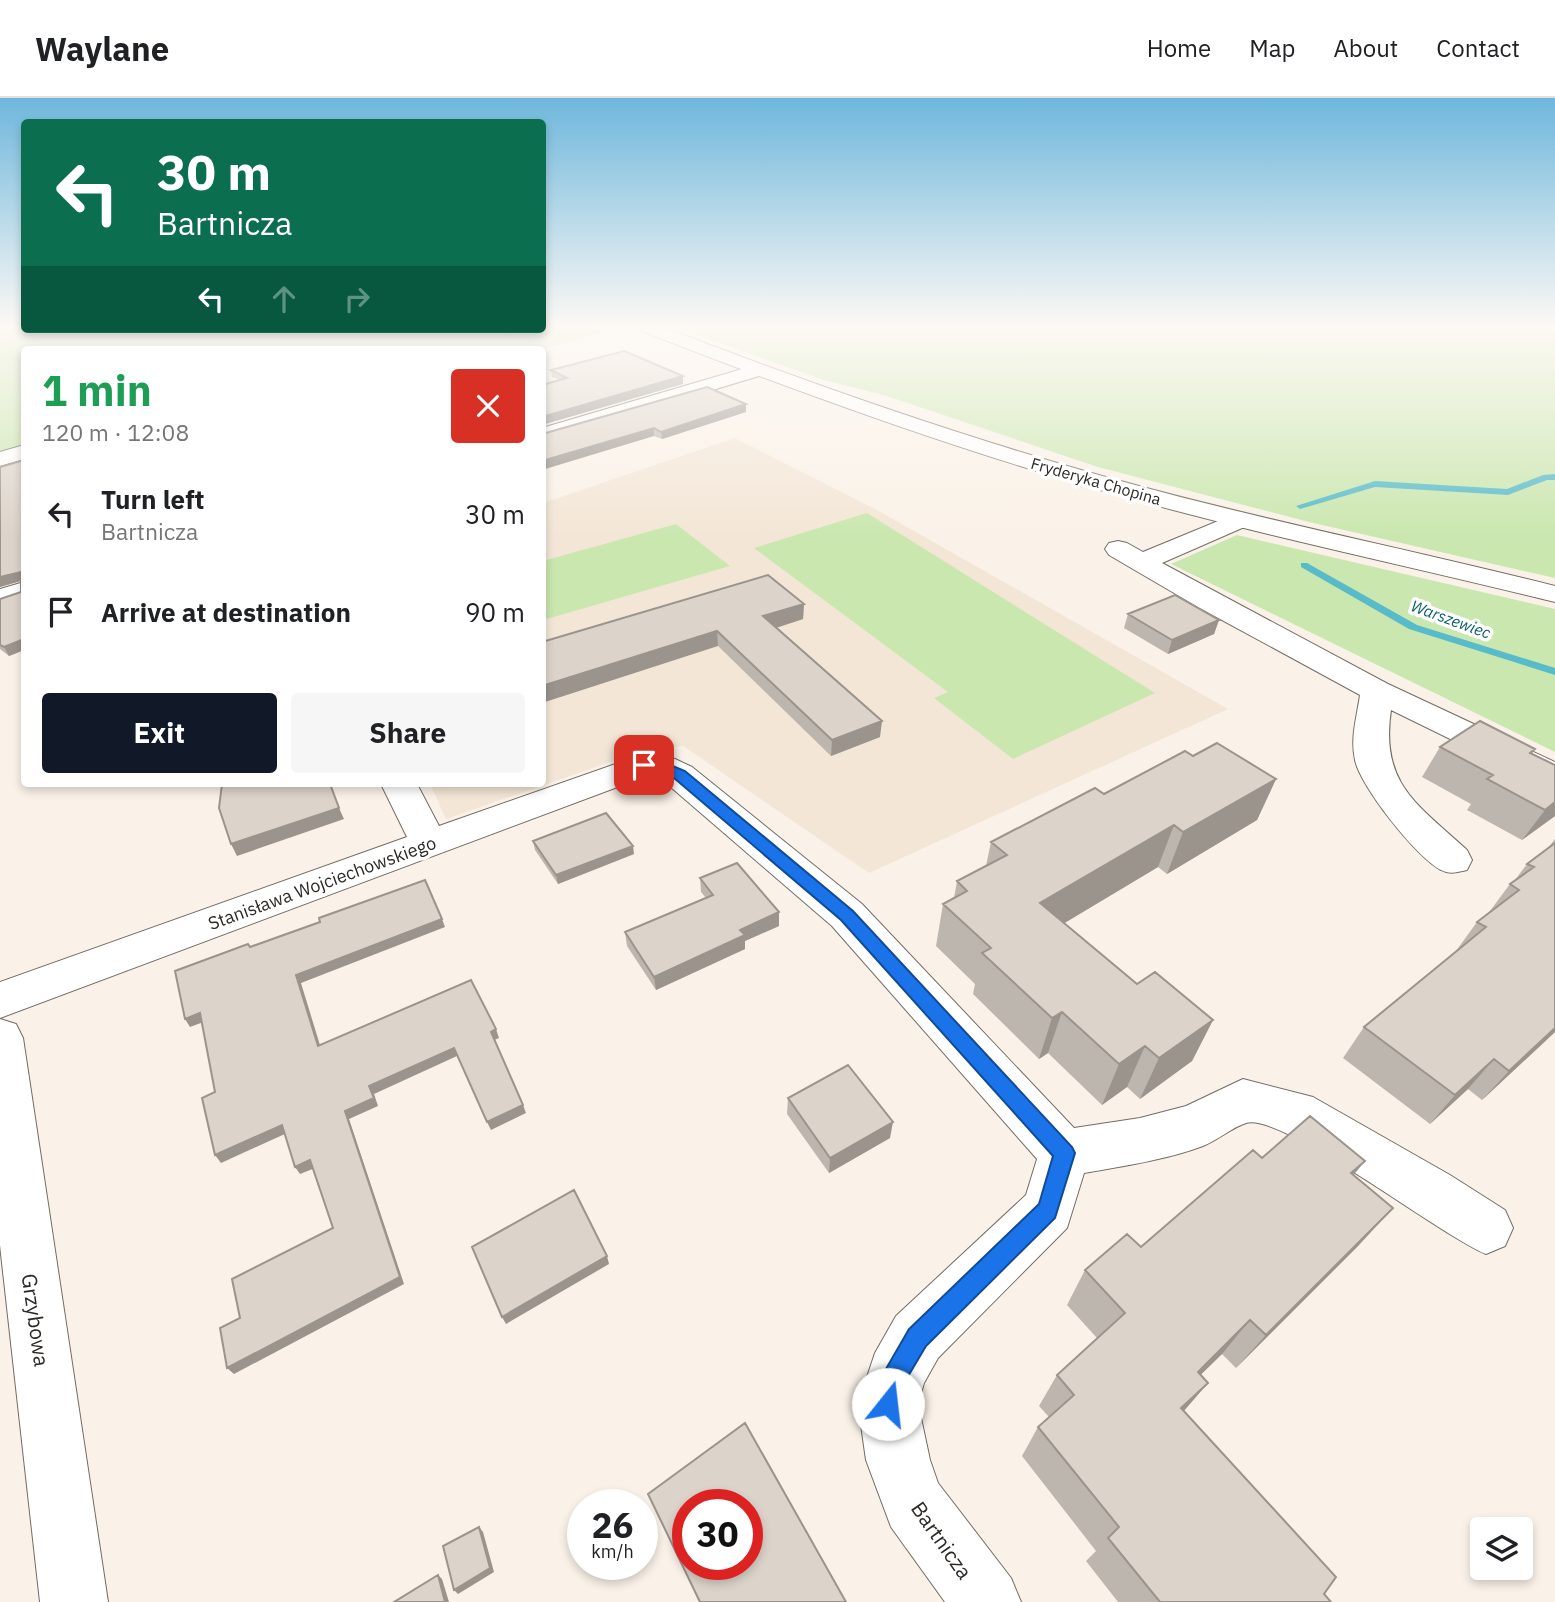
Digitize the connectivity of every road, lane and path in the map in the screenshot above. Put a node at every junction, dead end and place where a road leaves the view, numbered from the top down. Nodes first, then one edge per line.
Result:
1 (668, 397) edge
2 (835, 397) edge
3 (546, 434) edge
4 (21, 453) edge
5 (0, 459) edge
6 (1240, 520) junction
7 (21, 591) edge
8 (1555, 594) edge
9 (0, 598) edge
10 (1377, 691) junction
11 (1555, 776) edge
12 (402, 787) edge
13 (430, 844) junction
14 (1453, 860) dead end
15 (0, 1000) edge
16 (0, 1038) edge
17 (1064, 1153) junction
18 (1486, 1228) dead end
19 (74, 1602) edge
20 (987, 1602) edge

1 - 3 street
2 - 6 street, Fryderyka Chopina
4 - 5 street
6 - 8 street, Fryderyka Chopina
6 - 10 street
7 - 9 street
10 - 11 street
10 - 14 street
12 - 13 street
13 - 15 street, Stanisława Wojciechowskiego
13 - 17 street, Stanisława Wojciechowskiego
16 - 19 street, Grzybowa
17 - 18 street
17 - 20 street, Bartnicza

